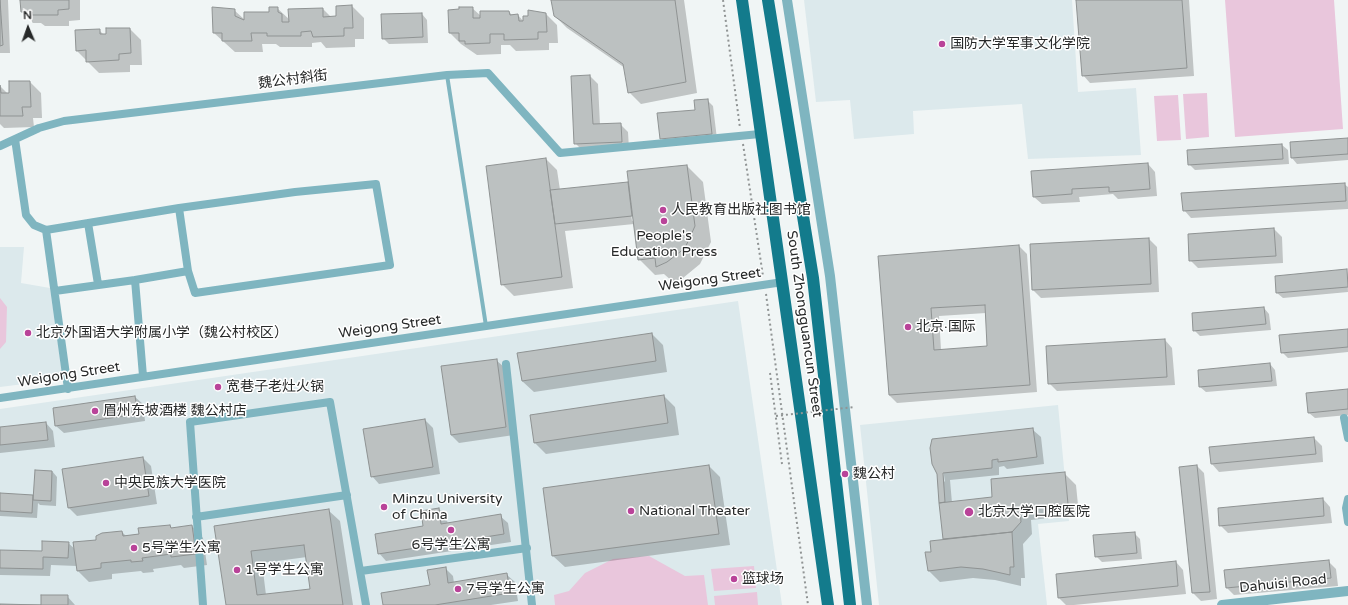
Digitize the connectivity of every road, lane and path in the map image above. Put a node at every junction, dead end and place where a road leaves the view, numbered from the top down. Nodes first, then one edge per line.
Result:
1 (723, 0) edge
2 (742, 0) edge
3 (768, 0) edge
4 (788, 0) edge
5 (447, 75) junction
6 (760, 134) junction
7 (742, 136) junction
8 (15, 139) junction
9 (0, 146) edge
10 (179, 208) junction
11 (88, 223) junction
12 (46, 230) junction
13 (188, 271) junction
14 (135, 280) junction
15 (783, 282) junction
16 (98, 284) junction
17 (765, 285) junction
18 (54, 291) junction
19 (486, 326) junction
20 (506, 364) dead end
21 (770, 373) dead end
22 (143, 376) junction
23 (68, 389) junction
24 (0, 398) edge
25 (854, 407) dead end
26 (776, 416) junction
27 (1344, 418) dead end
28 (1348, 438) edge
29 (782, 464) dead end
30 (347, 495) junction
31 (1348, 498) edge
32 (196, 517) junction
33 (1348, 522) edge
34 (527, 548) junction
35 (361, 571) junction
36 (1348, 591) edge
37 (203, 605) edge
38 (366, 605) edge
39 (532, 605) edge
40 (808, 605) edge
41 (828, 605) edge
42 (850, 605) edge
43 (867, 605) edge
44 (1222, 605) edge

1 - 7 path
2 - 6 main road, South Zhongguancun Street
3 - 42 main road, South Zhongguancun Street
4 - 43 street, South Zhongguancun Street
5 - 7 street, 魏公村斜街
5 - 8 street, 魏公村斜街
5 - 19 lane
6 - 7 street
6 - 15 main road, South Zhongguancun Street
7 - 17 path
8 - 9 street, 魏公村斜街
8 - 12 street
10 - 11 street
10 - 13 street
10 - 13 street
11 - 12 street
11 - 16 street
12 - 18 street
13 - 14 street
14 - 16 street
14 - 22 street
15 - 17 street, Weigong Street
15 - 41 main road, South Zhongguancun Street
16 - 18 street
17 - 19 street, Weigong Street
17 - 40 path
18 - 23 street
19 - 22 street, Weigong Street
20 - 34 street
21 - 26 path
22 - 23 street, Weigong Street
23 - 24 street, Weigong Street
25 - 26 path, bridge
26 - 29 path
27 - 28 street
30 - 32 street
30 - 32 street
30 - 35 street
31 - 33 street
32 - 37 street
34 - 35 street
34 - 39 street
35 - 38 street
36 - 44 street, Dahuisi Road

